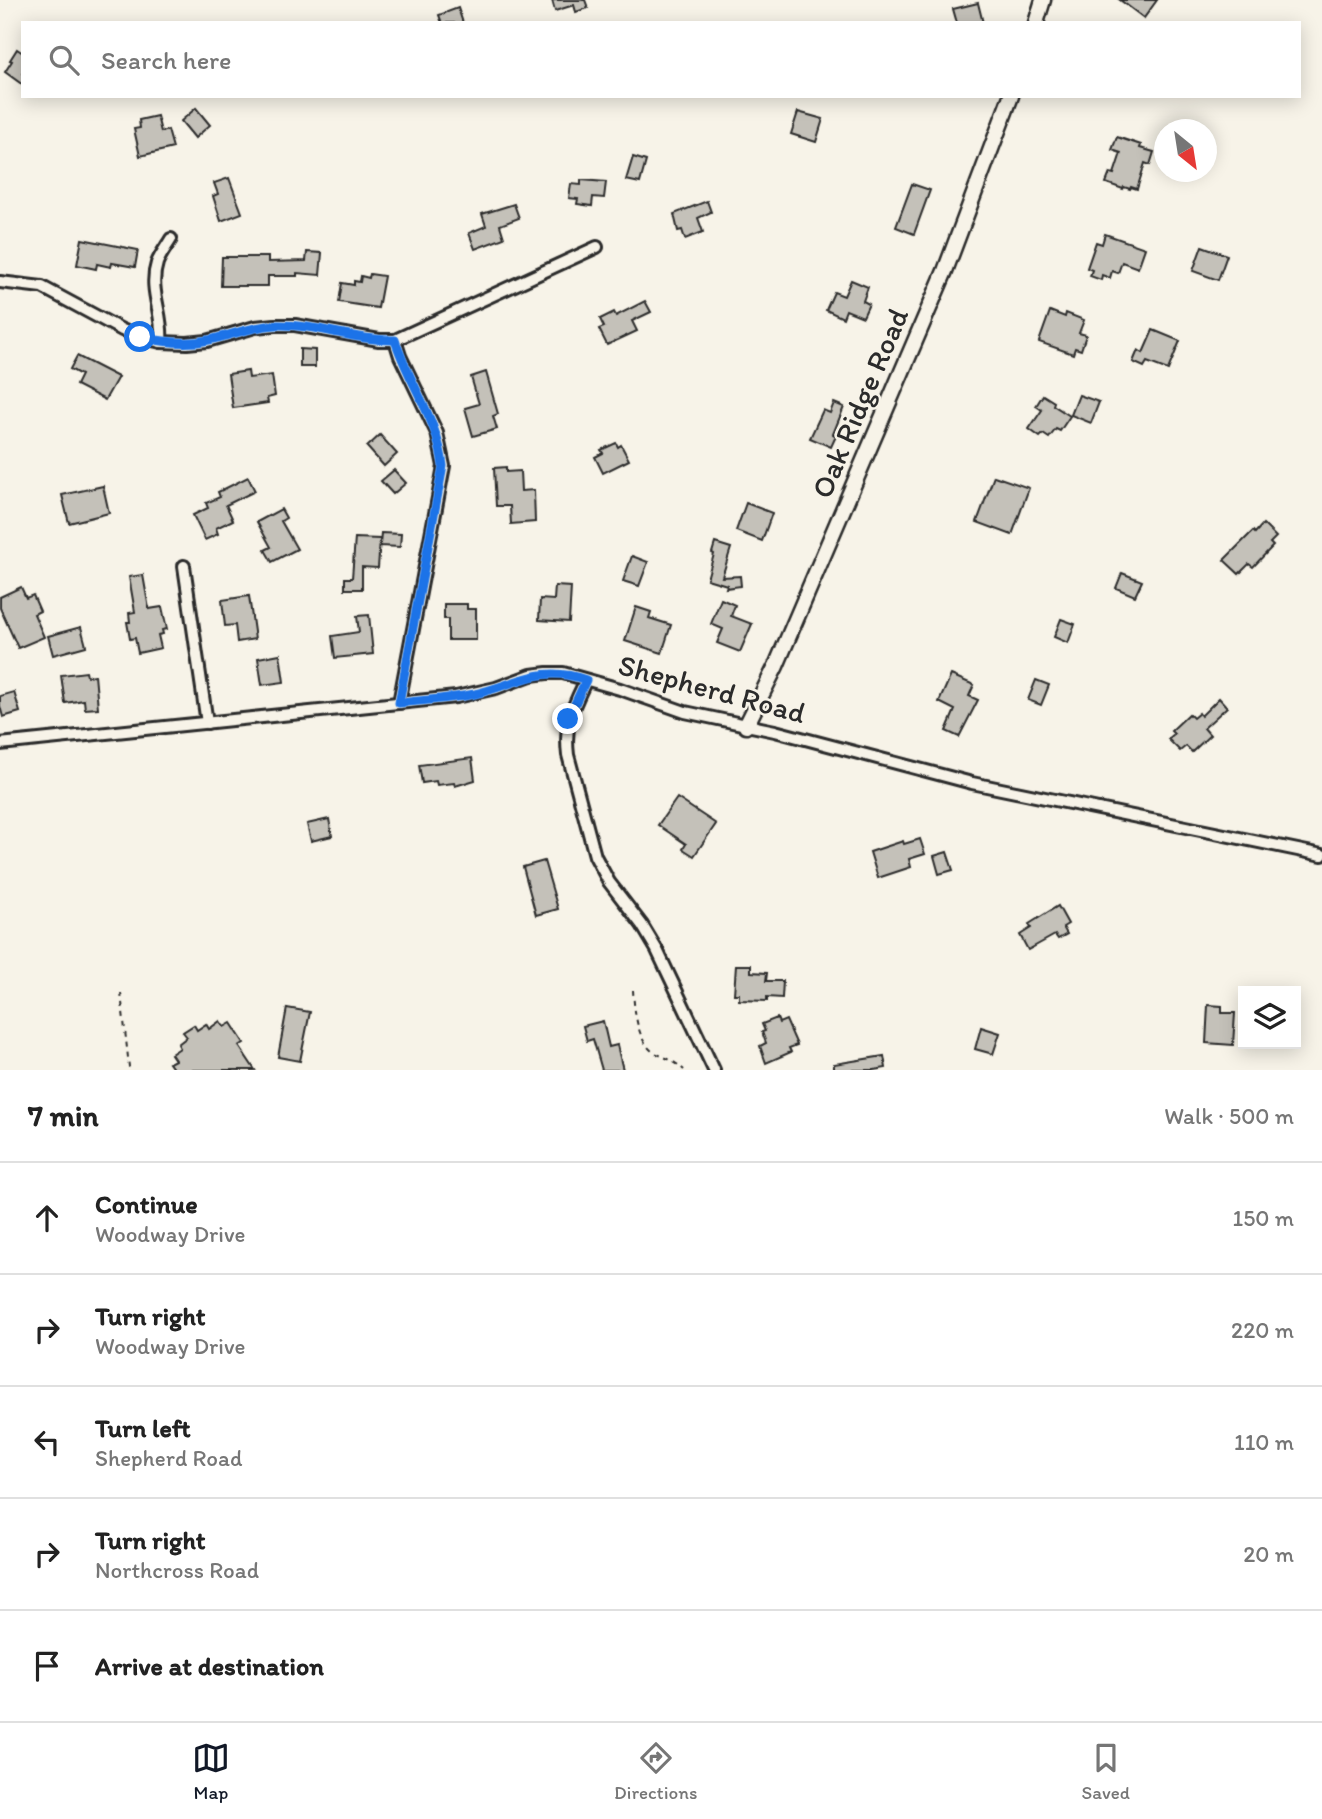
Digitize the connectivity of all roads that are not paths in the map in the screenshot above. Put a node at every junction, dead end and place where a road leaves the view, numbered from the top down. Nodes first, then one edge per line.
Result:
1 (1043, 0) edge
2 (1037, 21) edge
3 (1010, 98) edge
4 (171, 239) dead end
5 (597, 247) dead end
6 (0, 282) edge
7 (395, 340) junction
8 (161, 342) junction
9 (184, 566) dead end
10 (586, 680) junction
11 (399, 703) junction
12 (207, 723) junction
13 (746, 726) junction
14 (0, 744) edge
15 (1322, 855) edge
16 (714, 1070) edge

1 - 2 street
3 - 13 street, Oak Ridge Road
4 - 8 street
5 - 7 street
6 - 8 street
7 - 8 street
7 - 11 street
9 - 12 street
10 - 11 street, Shepherd Road
10 - 13 street, Shepherd Road
10 - 16 street
11 - 12 street, Shepherd Road
12 - 14 street, Shepherd Road
13 - 15 street, Shepherd Road

